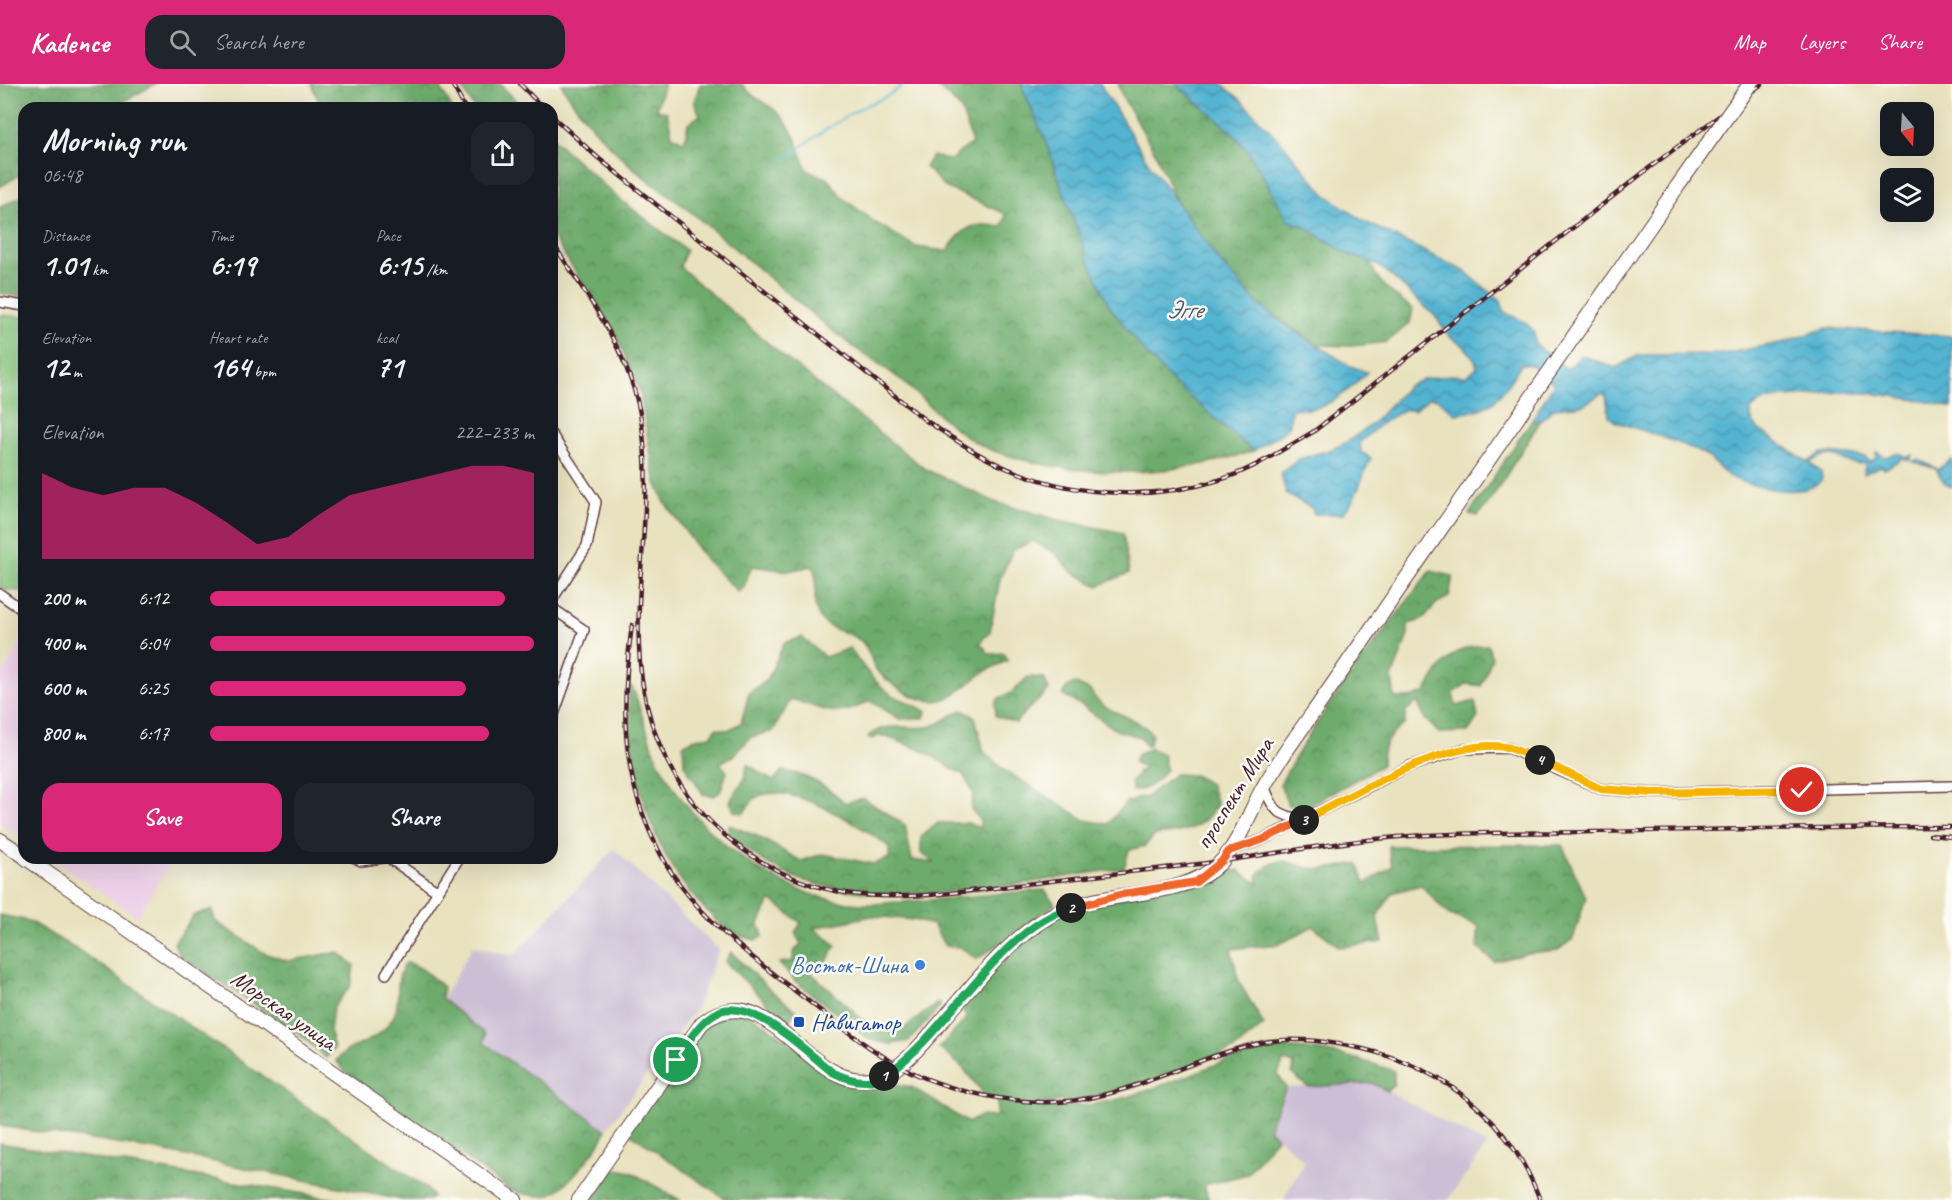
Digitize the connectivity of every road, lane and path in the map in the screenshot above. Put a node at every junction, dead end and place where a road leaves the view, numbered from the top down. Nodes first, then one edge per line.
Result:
1 (1750, 84) edge
2 (0, 302) edge
3 (18, 305) edge
4 (558, 444) edge
5 (558, 591) edge
6 (0, 594) edge
7 (18, 607) edge
8 (558, 612) edge
9 (558, 703) edge
10 (1264, 786) junction
11 (1952, 786) edge
12 (1304, 820) junction
13 (0, 840) edge
14 (1229, 851) junction
15 (18, 852) edge
16 (35, 864) edge
17 (398, 864) edge
18 (455, 864) edge
19 (438, 892) junction
20 (386, 974) dead end
21 (515, 1200) edge
22 (579, 1200) edge

1 - 10 main road, проспект Мира, bridge
2 - 3 street
4 - 5 street
6 - 7 street
8 - 9 street
10 - 12 street
10 - 14 main road, проспект Мира
11 - 12 street
12 - 14 street
13 - 15 main road, Морская улица
14 - 22 main road, проспект Мира
16 - 21 main road, Морская улица
17 - 19 street
18 - 19 street
19 - 20 street

